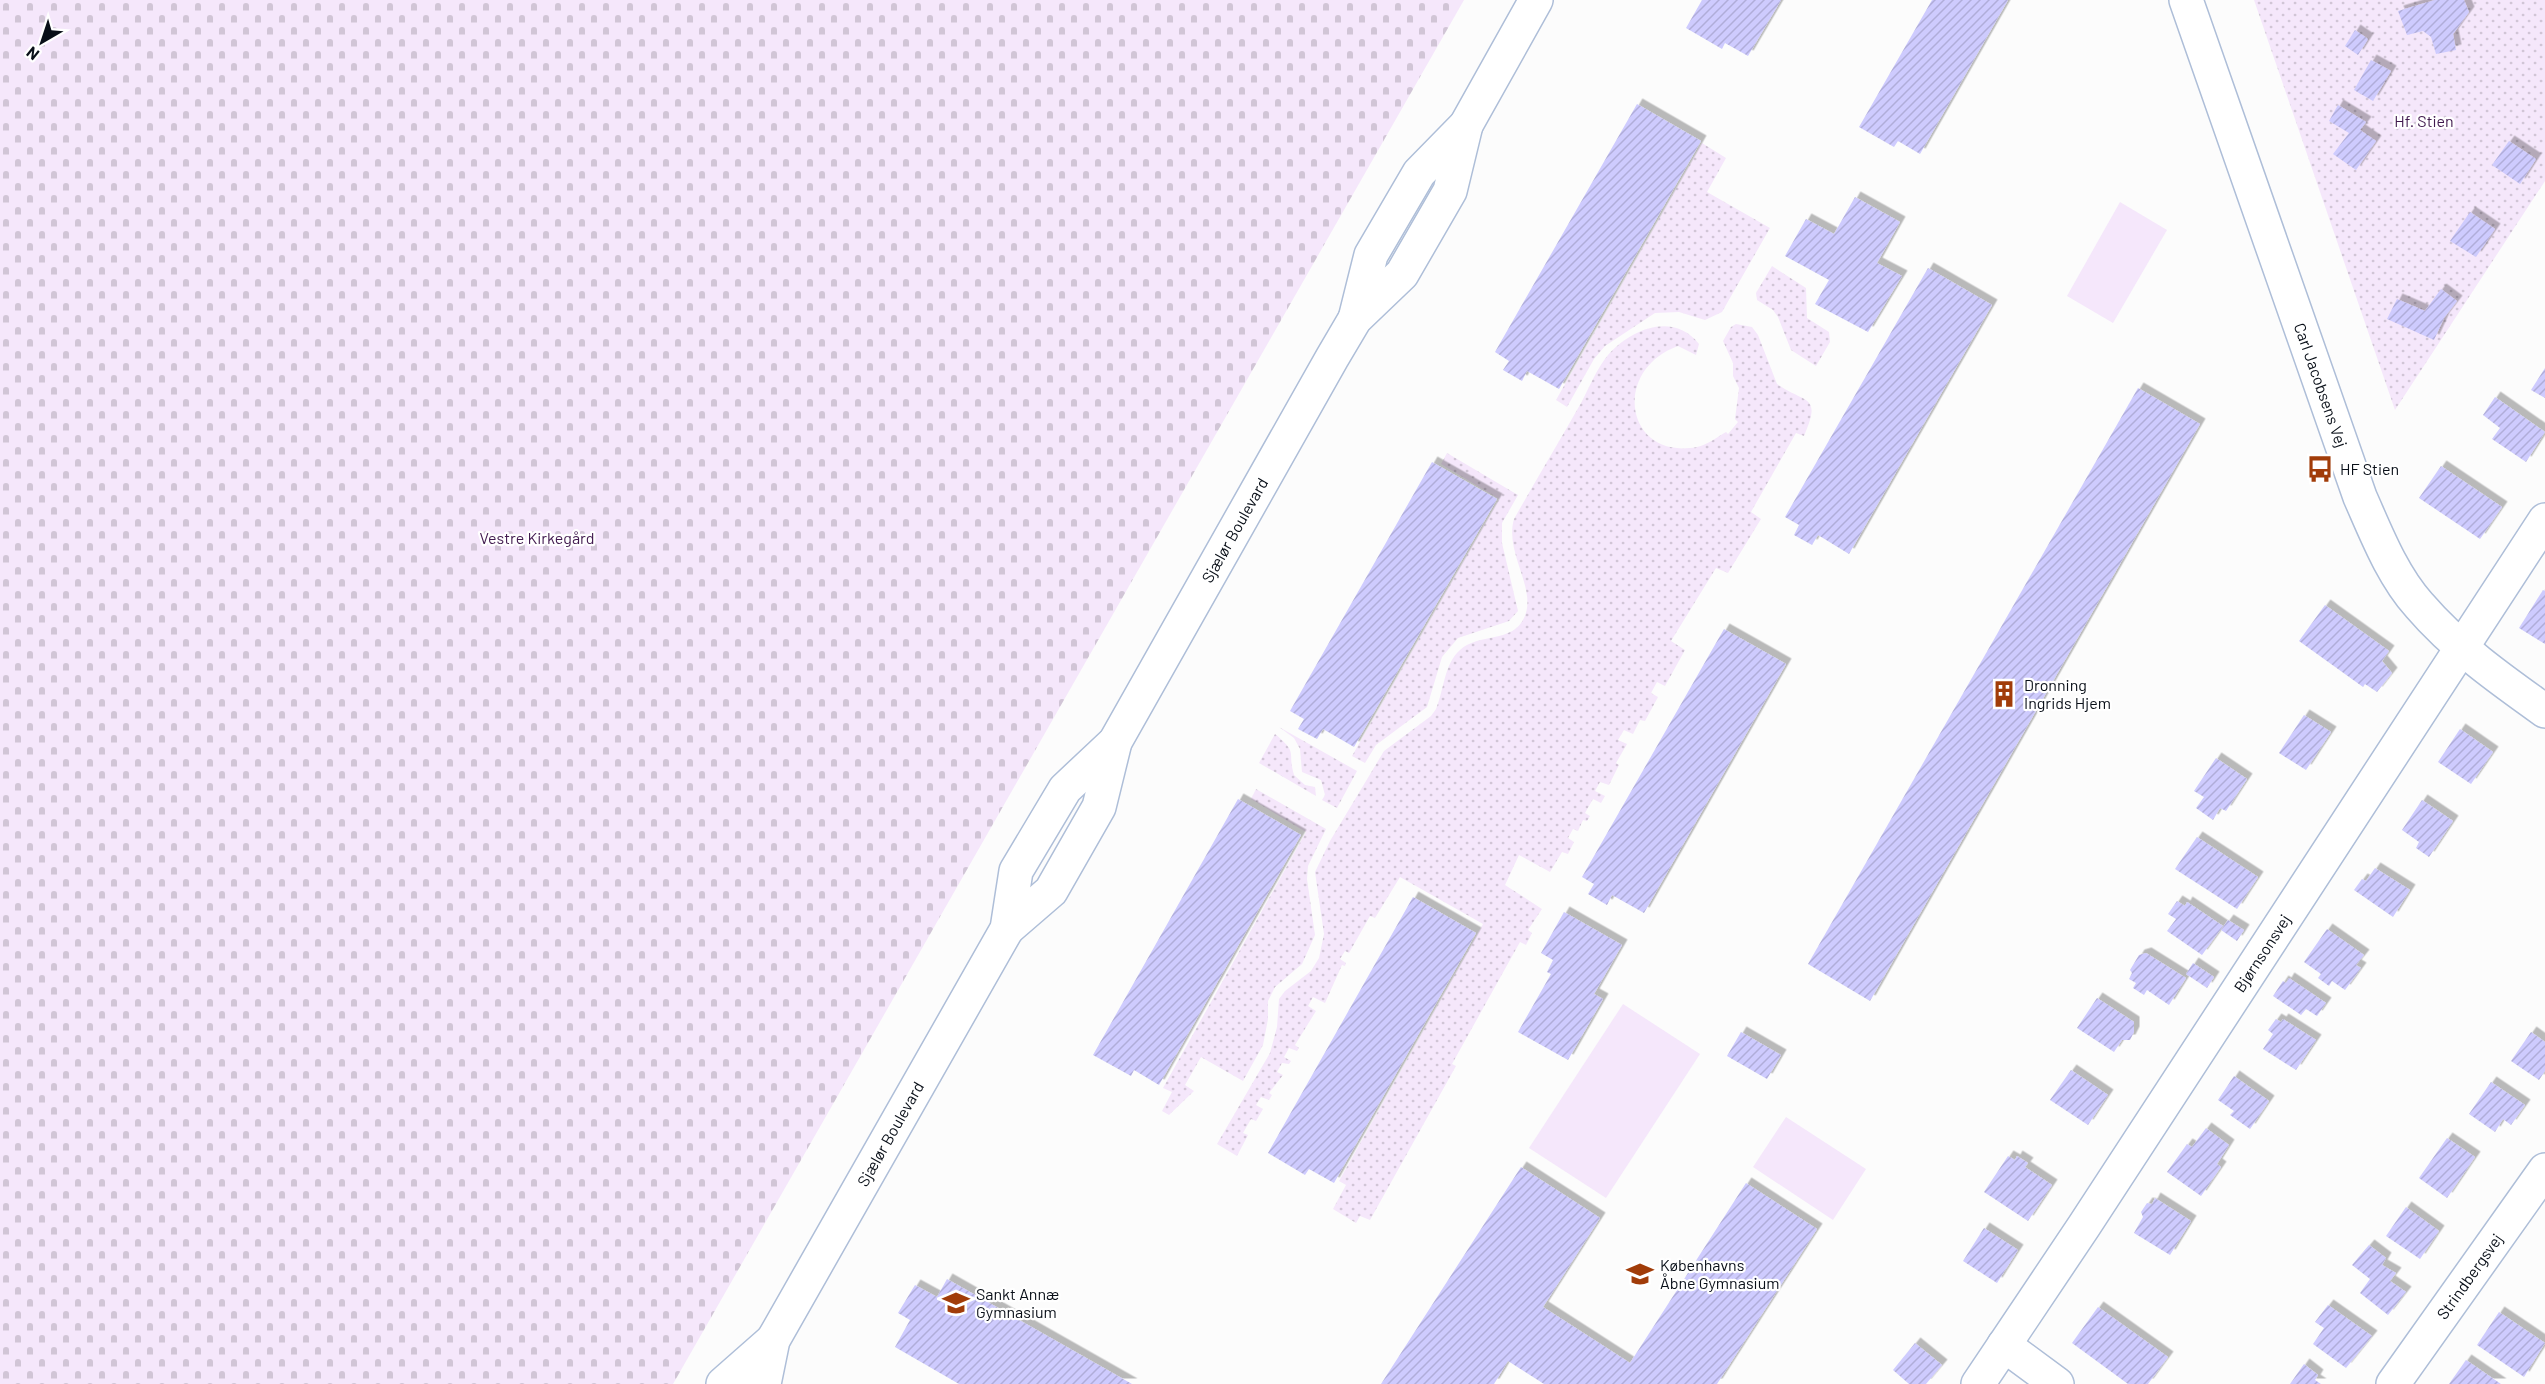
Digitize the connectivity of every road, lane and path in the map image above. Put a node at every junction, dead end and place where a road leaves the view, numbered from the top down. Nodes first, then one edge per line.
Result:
1 (1536, 0) edge
2 (2186, 0) edge
3 (2545, 520) edge
4 (2460, 647) junction
5 (2545, 711) edge
6 (2545, 1170) edge
7 (773, 1340) junction
8 (2004, 1346) junction
9 (723, 1384) edge
10 (764, 1384) edge
11 (1978, 1384) edge
12 (2057, 1384) edge
13 (2393, 1384) edge

1 - 7 street, Sjælør Boulevard
2 - 4 street, Carl Jacobsens Vej
3 - 4 street, Bjørnsonsvej
4 - 5 street, Carl Jacobsens Vej
4 - 8 street, Bjørnsonsvej
6 - 13 street, Strindbergsvej
7 - 9 street, Sjælør Boulevard
7 - 10 street, Sjælør Boulevard
8 - 11 street, Bjørnsonsvej
8 - 12 street

